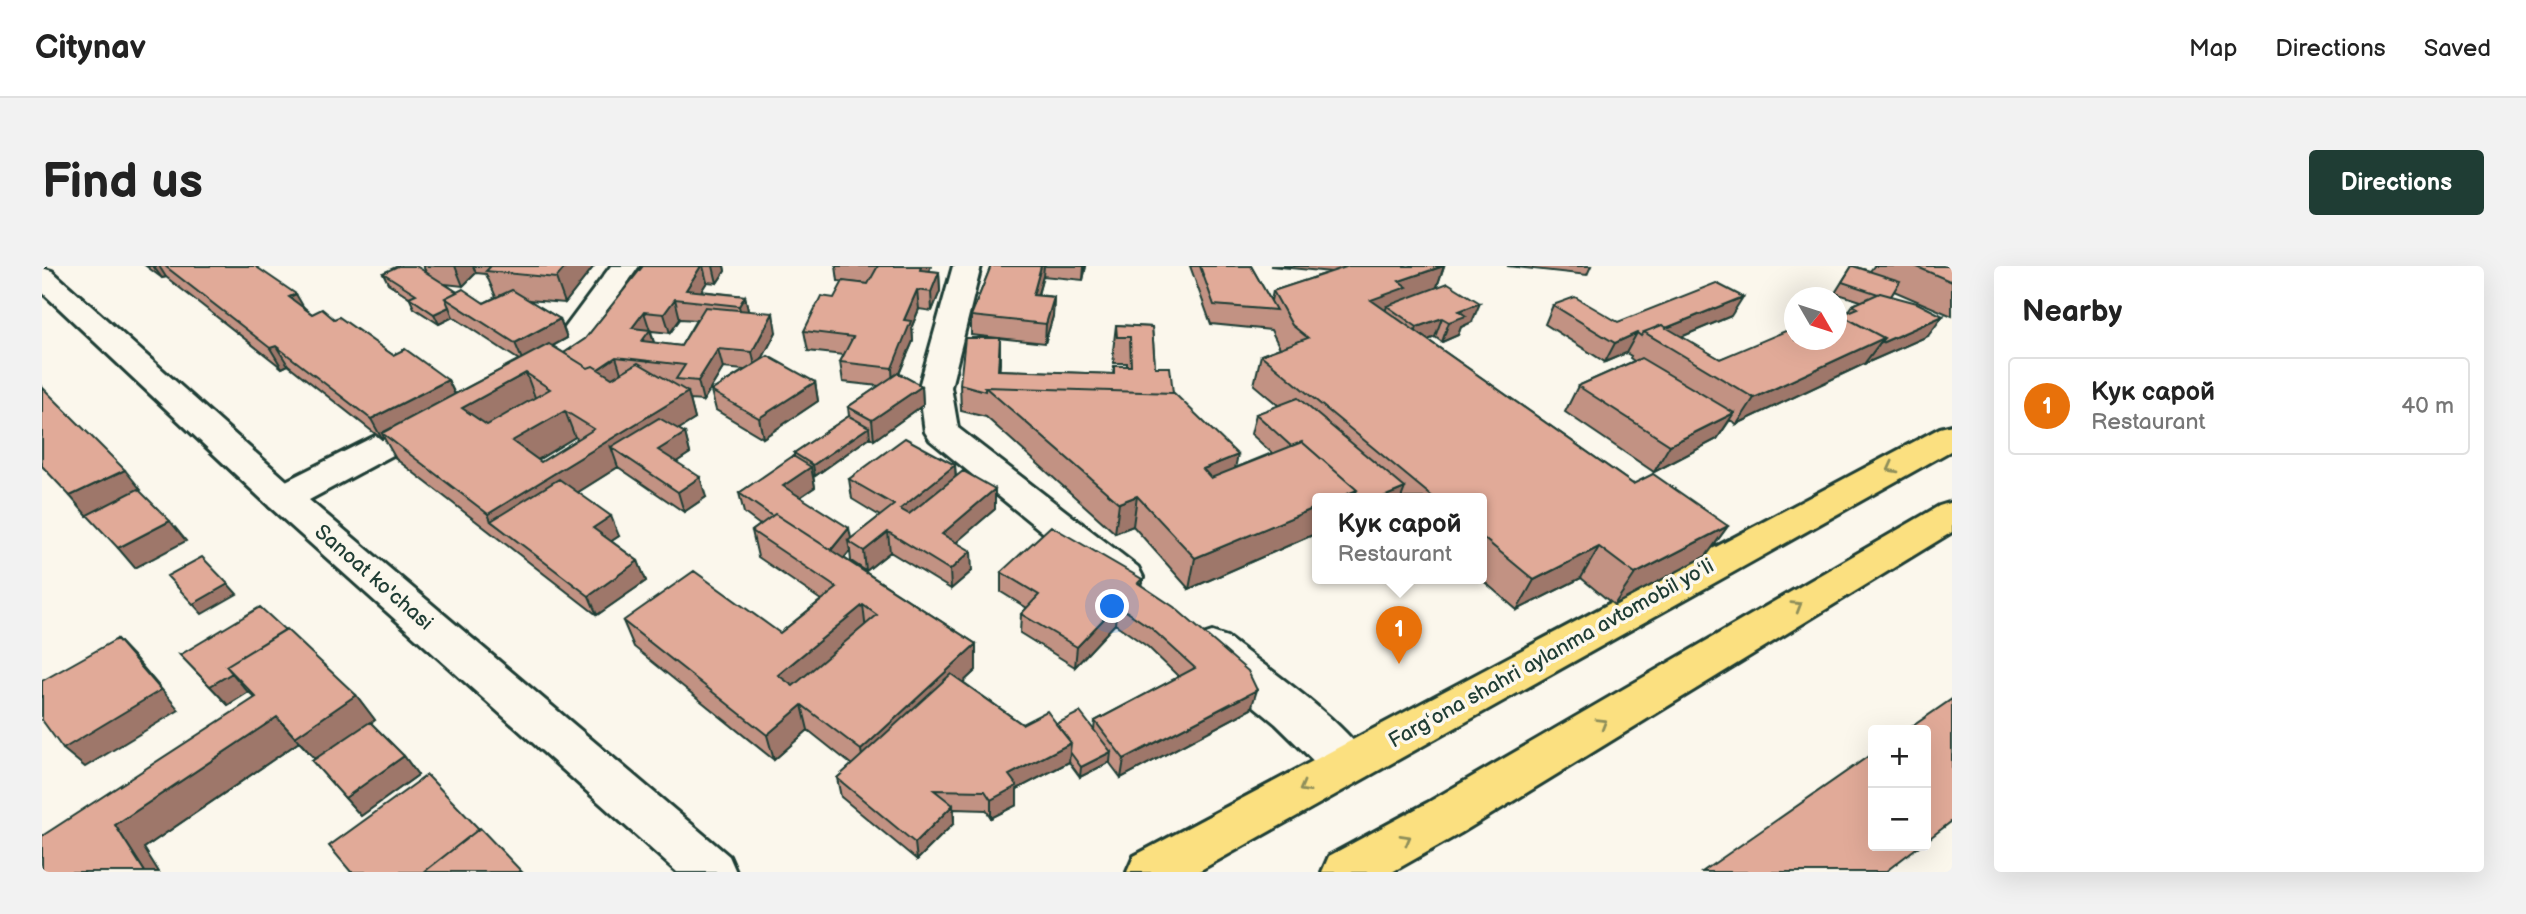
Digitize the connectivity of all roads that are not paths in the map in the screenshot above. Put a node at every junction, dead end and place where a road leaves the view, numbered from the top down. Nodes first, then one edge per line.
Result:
1 (625, 266) edge
2 (967, 266) edge
3 (42, 277) edge
4 (1952, 436) edge
5 (283, 498) junction
6 (1952, 516) edge
7 (1149, 597) edge
8 (1182, 624) edge
9 (1347, 764) junction
10 (712, 872) edge
11 (1151, 872) edge
12 (1346, 872) edge

1 - 5 street
2 - 7 street
3 - 5 street, Sanoat ko'chasi
4 -> 9 highway, Fargʻona shahri aylanma avtomobil yoʻli
5 - 10 street, Sanoat ko'chasi
12 -> 6 highway
8 - 9 street
9 -> 11 highway, Fargʻona shahri aylanma avtomobil yoʻli

